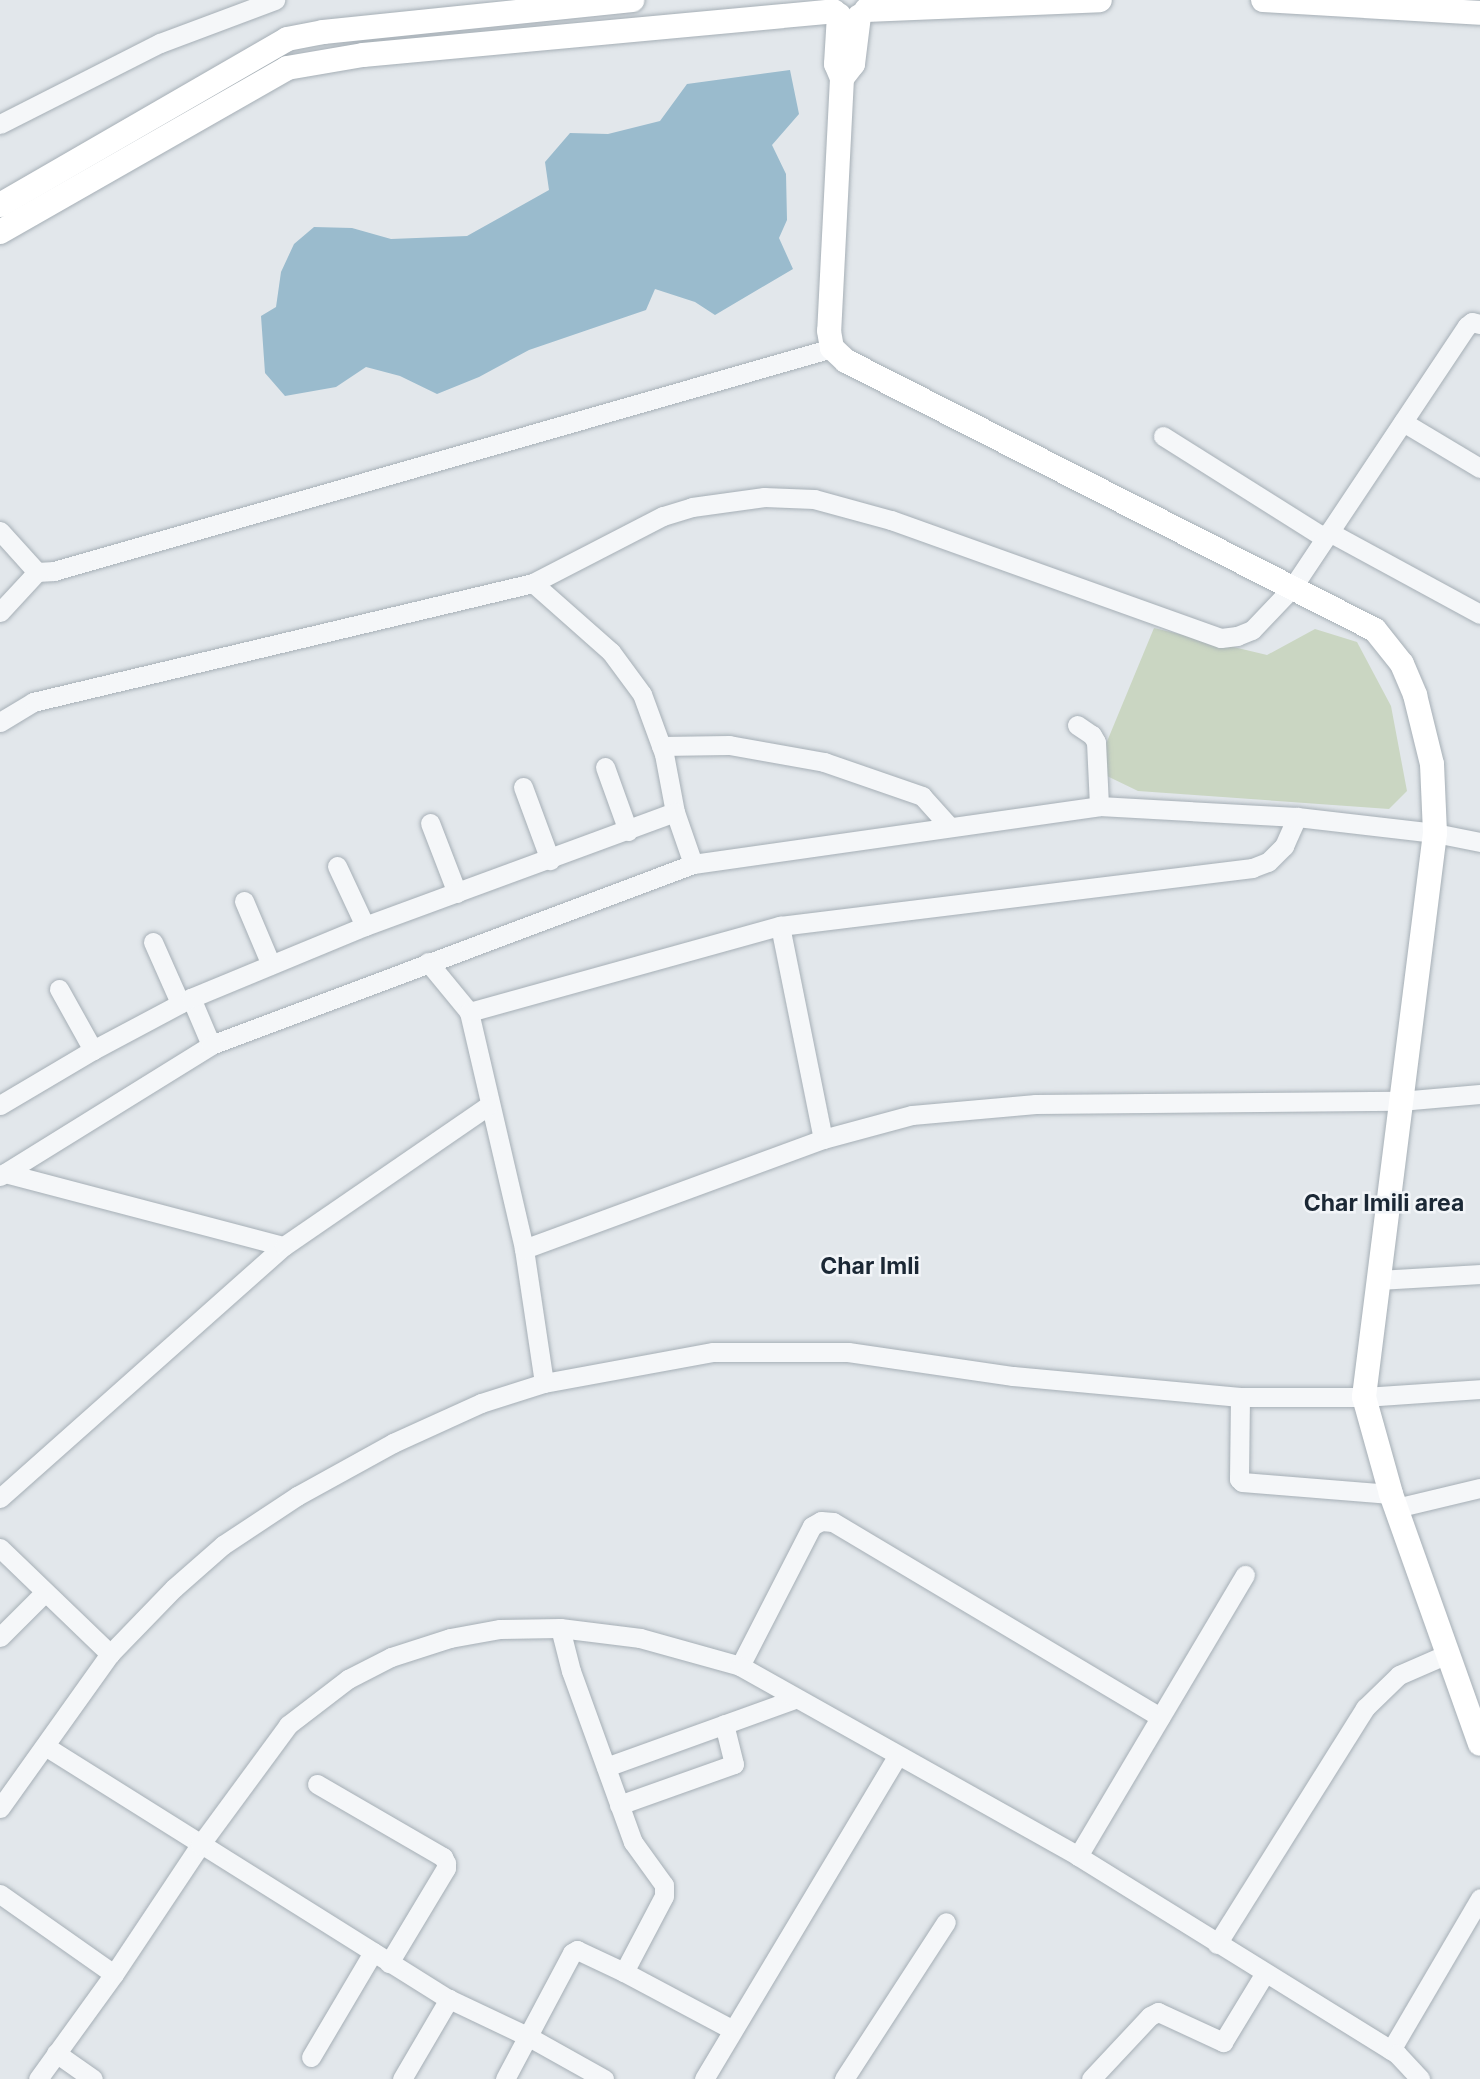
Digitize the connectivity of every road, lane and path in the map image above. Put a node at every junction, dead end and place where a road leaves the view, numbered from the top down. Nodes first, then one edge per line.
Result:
1 (275, 0) edge
2 (632, 0) edge
3 (1100, 0) edge
4 (1263, 0) edge
5 (970, 3) edge
6 (1439, 5) edge
7 (850, 9) edge
8 (1480, 13) edge
9 (635, 30) junction
10 (0, 124) edge
11 (0, 205) edge
12 (0, 232) edge
13 (1477, 319) edge
14 (832, 348) junction
15 (1402, 422) junction
16 (1163, 436) dead end
17 (1480, 468) edge
18 (0, 531) edge
19 (1327, 535) junction
20 (37, 572) junction
21 (533, 583) junction
22 (1292, 588) junction
23 (0, 612) edge
24 (1480, 614) edge
25 (0, 722) edge
26 (1077, 724) dead end
27 (661, 746) junction
28 (605, 767) dead end
29 (523, 787) dead end
30 (1099, 806) junction
31 (676, 812) junction
32 (1297, 817) junction
33 (430, 823) dead end
34 (948, 825) junction
35 (628, 831) junction
36 (1435, 833) junction
37 (1480, 842) edge
38 (550, 860) junction
39 (693, 864) junction
40 (337, 866) dead end
41 (457, 892) junction
42 (244, 901) dead end
43 (365, 926) junction
44 (780, 926) junction
45 (153, 942) dead end
46 (428, 962) junction
47 (271, 965) junction
48 (59, 989) dead end
49 (185, 1001) junction
50 (469, 1012) junction
51 (211, 1045) junction
52 (93, 1050) junction
53 (1480, 1094) edge
54 (3, 1096) edge
55 (1400, 1101) junction
56 (488, 1106) junction
57 (823, 1139) junction
58 (3, 1174) edge
59 (284, 1246) junction
60 (524, 1250) junction
61 (1480, 1274) edge
62 (1379, 1280) junction
63 (544, 1383) junction
64 (1480, 1389) edge
65 (1364, 1396) junction
66 (1240, 1398) junction
67 (1480, 1488) edge
68 (0, 1498) edge
69 (1394, 1501) junction
70 (0, 1548) edge
71 (1244, 1575) dead end
72 (44, 1593) junction
73 (560, 1628) junction
74 (0, 1637) edge
75 (110, 1654) junction
76 (1447, 1654) junction
77 (740, 1666) junction
78 (795, 1699) junction
79 (1160, 1717) junction
80 (724, 1724) junction
81 (1480, 1744) edge
82 (45, 1746) junction
83 (897, 1756) junction
84 (606, 1767) junction
85 (317, 1784) dead end
86 (619, 1805) junction
87 (0, 1808) edge
88 (200, 1845) junction
89 (1079, 1856) junction
90 (0, 1894) edge
91 (1480, 1898) edge
92 (946, 1922) dead end
93 (1217, 1944) junction
94 (381, 1958) junction
95 (624, 1972) junction
96 (1265, 1973) junction
97 (114, 1974) junction
98 (449, 1999) junction
99 (733, 2030) junction
100 (529, 2037) junction
101 (1391, 2050) junction
102 (56, 2053) junction
103 (311, 2057) dead end
104 (38, 2079) edge
105 (93, 2079) edge
106 (402, 2079) edge
107 (505, 2079) edge
108 (604, 2079) edge
109 (704, 2079) edge
110 (844, 2079) edge
111 (1091, 2079) edge
112 (1420, 2079) edge

1 - 10 street
2 - 9 street
2 - 11 main road
3 - 5 main road
4 - 6 main road
5 - 7 main road
6 - 8 main road
7 - 9 main road
7 - 14 main road
9 - 12 main road
13 - 15 street
14 - 20 street
14 - 22 main road
15 - 17 street
15 - 19 street
16 - 19 street
18 - 20 street
19 - 22 street
19 - 24 street
20 - 23 street
21 - 22 street
21 - 25 street
21 - 27 street
22 - 36 main road
26 - 30 street
27 - 31 street
27 - 34 street
28 - 35 street
29 - 38 street
30 - 32 street
30 - 34 street
31 - 35 street
31 - 39 street
32 - 36 street
32 - 44 street
33 - 41 street
34 - 39 street
35 - 38 street
36 - 37 street
36 - 55 main road
38 - 41 street
39 - 46 street
40 - 43 street
41 - 43 street
42 - 47 street
43 - 47 street
44 - 50 street
44 - 57 street
45 - 49 street
46 - 50 street
46 - 51 street
47 - 49 street
48 - 52 street
49 - 51 street
49 - 52 street
50 - 56 street
51 - 58 street
52 - 54 street
53 - 55 street
55 - 57 street
55 - 62 main road
56 - 59 street
56 - 60 street
57 - 60 street
58 - 59 street
59 - 68 street
60 - 63 street
61 - 62 street
62 - 65 main road
63 - 66 street
63 - 75 street
64 - 65 street
65 - 66 street
65 - 69 main road
66 - 69 street
67 - 69 street
69 - 76 main road
70 - 72 street
71 - 79 street
72 - 74 street
72 - 75 street
73 - 77 street
73 - 84 street
73 - 88 street
75 - 82 street
76 - 81 main road
76 - 93 street
77 - 78 street
77 - 79 street
78 - 80 street
78 - 83 street
79 - 89 street
80 - 84 street
80 - 86 street
82 - 87 street
82 - 88 street
83 - 89 street
83 - 99 street
84 - 86 street
85 - 94 street
86 - 95 street
88 - 94 street
88 - 97 street
89 - 93 street
90 - 97 street
91 - 101 street
92 - 110 street
93 - 96 street
94 - 98 street
94 - 103 street
95 - 99 street
95 - 100 street
96 - 101 street
96 - 111 street
97 - 102 street
98 - 100 street
98 - 106 street
99 - 109 street
100 - 107 street
100 - 108 street
101 - 112 street
102 - 104 street
102 - 105 street

